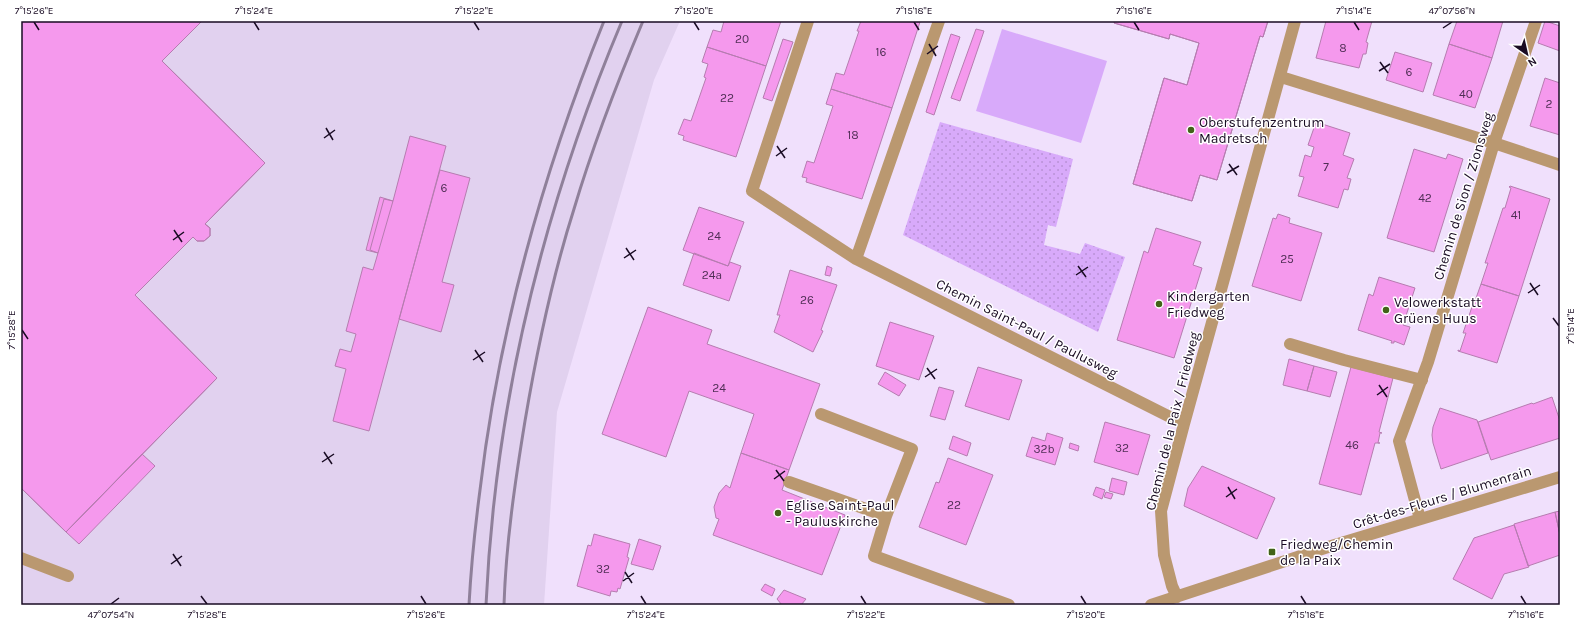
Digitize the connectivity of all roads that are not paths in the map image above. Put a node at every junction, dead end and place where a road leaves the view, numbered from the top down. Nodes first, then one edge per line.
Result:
1 (808, 21) edge
2 (939, 21) edge
3 (1296, 21) edge
4 (1536, 21) edge
5 (1281, 77) junction
6 (1494, 143) junction
7 (1560, 165) edge
8 (856, 259) junction
9 (1290, 344) dead end
10 (1422, 380) junction
11 (821, 414) dead end
12 (1184, 424) junction
13 (1560, 477) edge
14 (789, 482) dead end
15 (886, 516) junction
16 (1420, 519) junction
17 (21, 558) edge
18 (68, 576) dead end
19 (1177, 597) junction
20 (1009, 605) edge
21 (1151, 605) edge

1 - 8 street, Chemin Saint-Paul / Paulusweg
2 - 8 street
3 - 5 street, Chemin de la Paix / Friedweg
4 - 6 street, Chemin de Sion / Zionsweg
5 - 6 street
5 - 12 street, Chemin de la Paix / Friedweg
6 - 7 street
6 - 10 street, Chemin de Sion / Zionsweg
8 - 12 street, Chemin Saint-Paul / Paulusweg
9 - 10 street
10 - 16 street, Chemin de Sion / Zionsweg
11 - 15 street
12 - 19 street, Chemin de la Paix / Friedweg
13 - 16 street, Crêt-des-Fleurs / Blumenrain
14 - 15 street
15 - 20 street
16 - 19 street, Crêt-des-Fleurs / Blumenrain
17 - 18 street
19 - 21 street, Crêt-des-Fleurs / Blumenrain

